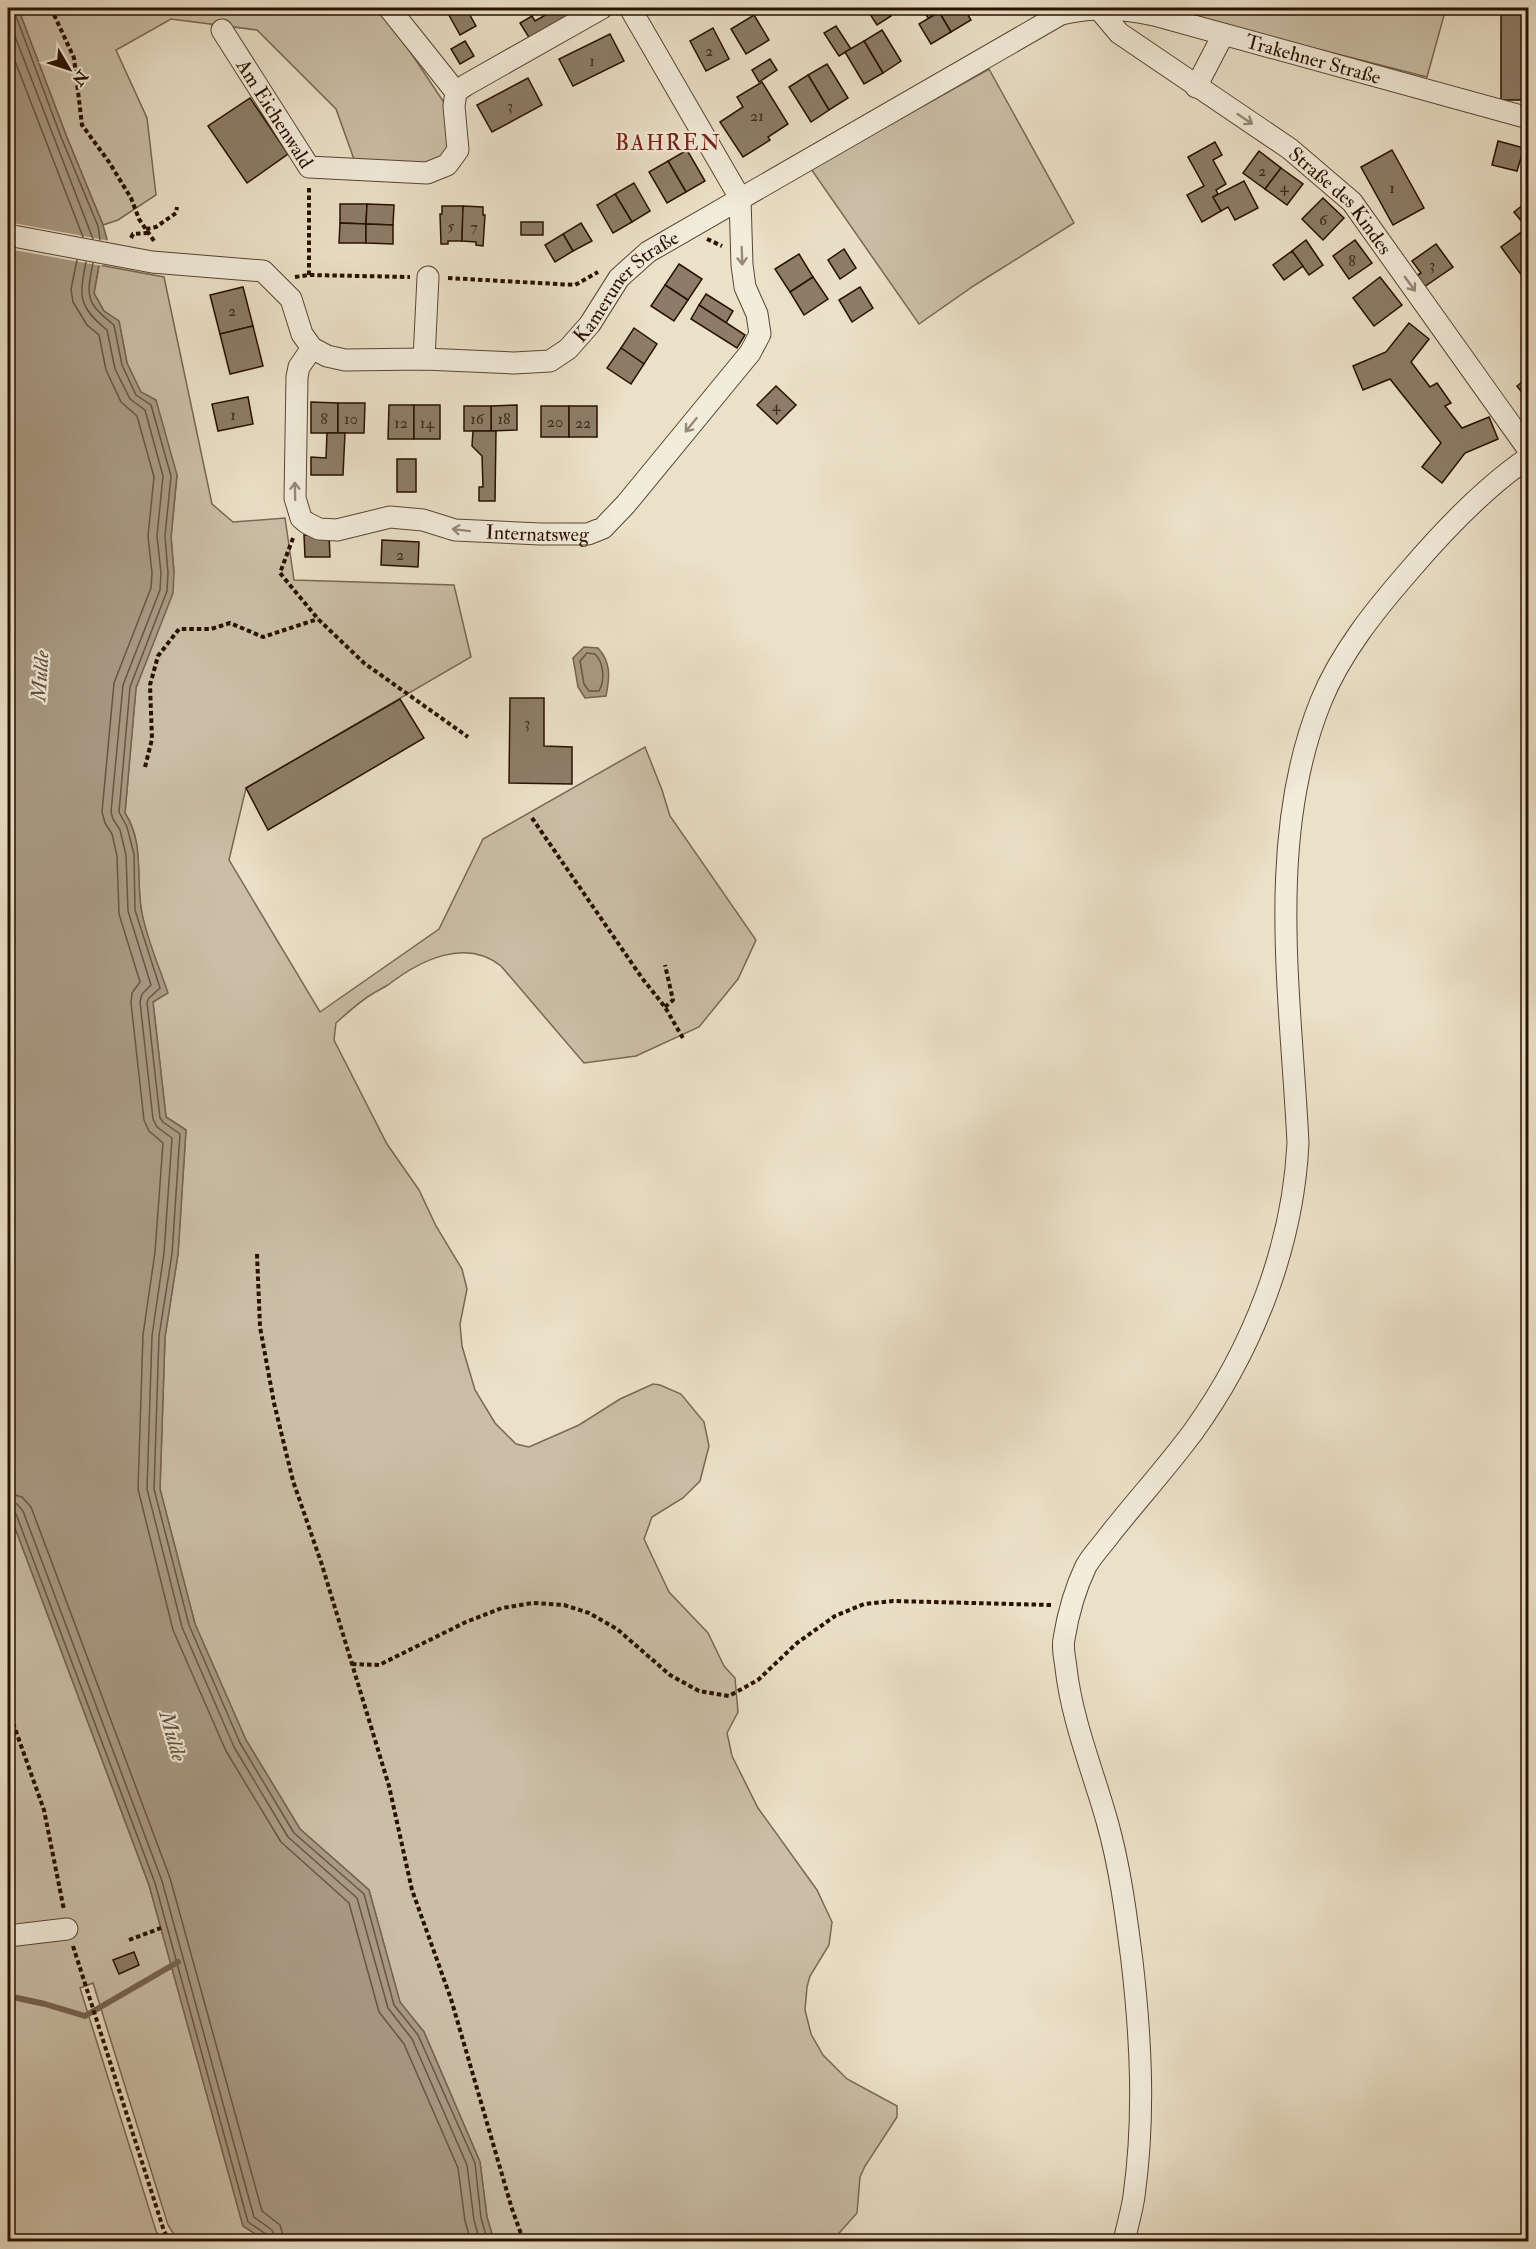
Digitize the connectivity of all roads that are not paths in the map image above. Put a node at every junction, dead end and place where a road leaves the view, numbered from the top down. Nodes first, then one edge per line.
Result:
1 (389, 8) edge
2 (602, 8) edge
3 (630, 8) edge
4 (1098, 8) edge
5 (222, 30) dead end
6 (1223, 34) junction
7 (1196, 87) junction
8 (456, 92) junction
9 (1528, 118) edge
10 (740, 198) junction
11 (8, 235) edge
12 (428, 277) road end
13 (312, 348) junction
14 (424, 359) junction
15 (1528, 449) edge
16 (1528, 458) edge
17 (67, 1929) road end
18 (8, 1936) edge
19 (1124, 2241) edge

1 - 8 street
2 - 8 street
3 - 10 street
4 - 6 street, Trakehner Straße
4 - 7 street, Straße des Kindes
4 - 10 street, Kameruner Straße
5 - 8 street, Am Eichenwald
6 - 7 street
6 - 9 street, Trakehner Straße
7 -> 15 street, Straße des Kindes
10 -> 13 street, Internatsweg
10 - 14 street, Kameruner Straße
11 - 13 street
12 - 14 street
13 - 14 street, Kameruner Straße
16 - 19 street
17 - 18 street

